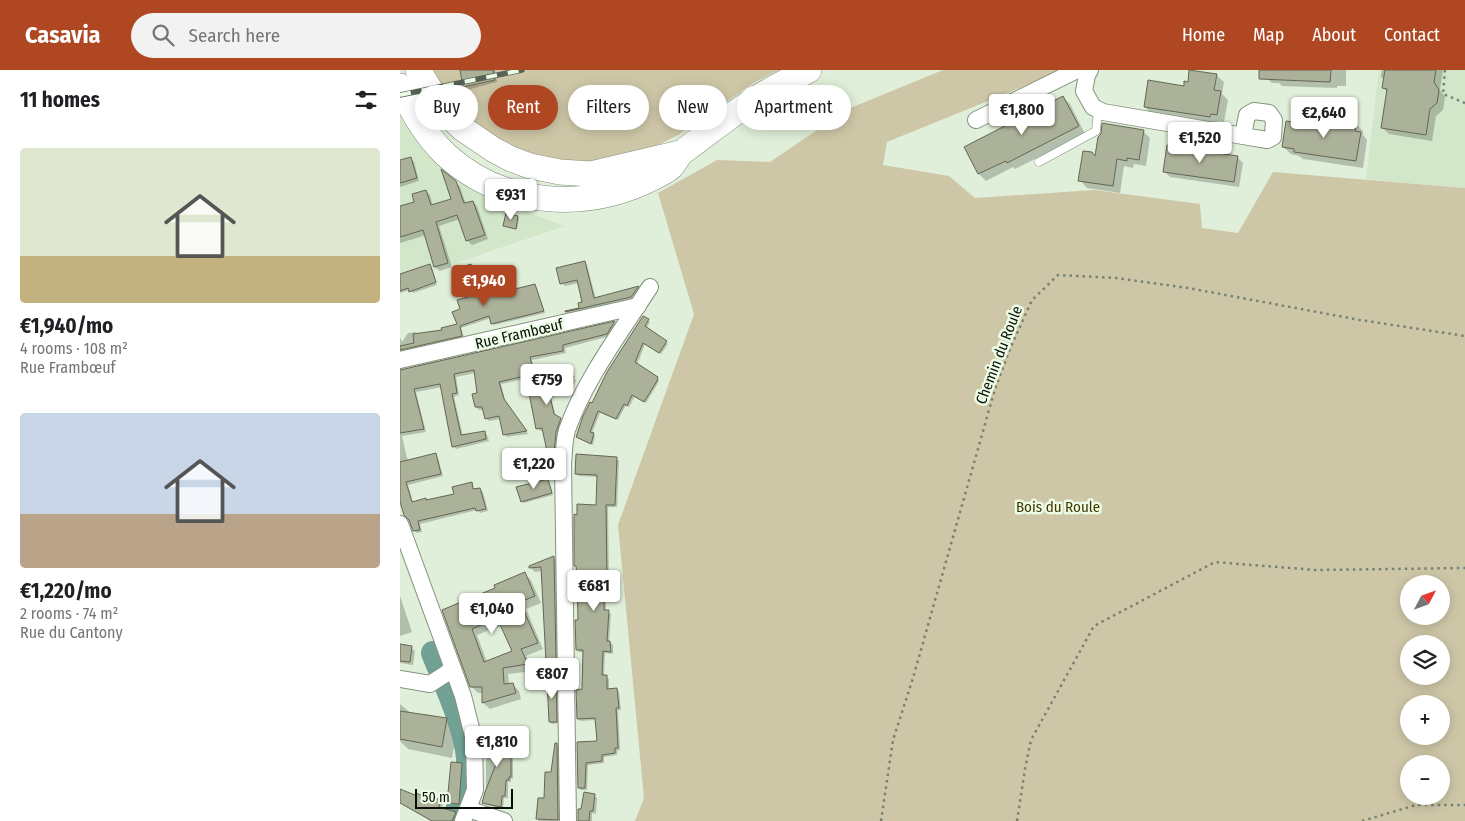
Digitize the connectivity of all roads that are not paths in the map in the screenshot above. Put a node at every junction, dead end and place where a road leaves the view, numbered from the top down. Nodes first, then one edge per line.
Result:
1 (418, 70) edge
2 (809, 70) edge
3 (1077, 70) edge
4 (1090, 70) edge
5 (400, 86) edge
6 (1098, 109) junction
7 (976, 120) dead end
8 (1244, 136) dead end
9 (680, 153) junction
10 (1039, 162) dead end
11 (650, 287) dead end
12 (638, 306) junction
13 (400, 360) edge
14 (400, 524) edge
15 (450, 670) junction
16 (400, 679) edge
17 (465, 815) edge
18 (504, 821) edge
19 (568, 821) edge

1 - 9 main road
2 - 9 main road
3 - 7 street
4 - 6 street
5 - 9 main road
6 - 8 street
6 - 10 lane
11 - 12 street
12 - 13 street, Rue Frambœuf
12 - 19 street
14 - 15 street
15 - 16 street
15 - 17 street
17 - 18 street

